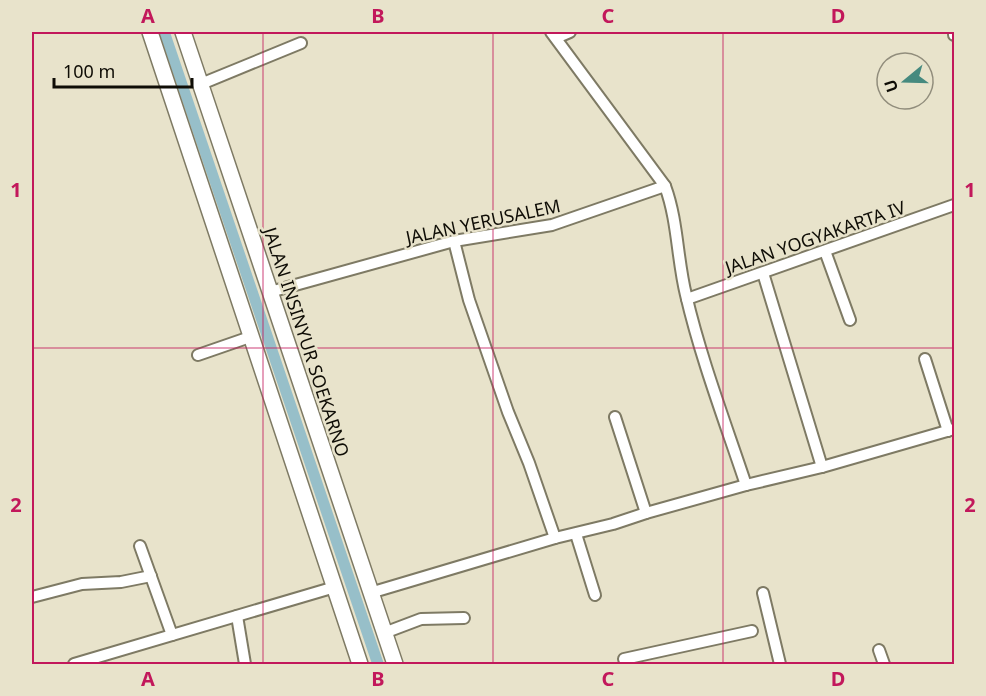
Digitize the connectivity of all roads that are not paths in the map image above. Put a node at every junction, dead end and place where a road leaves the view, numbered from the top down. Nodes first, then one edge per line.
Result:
1 (150, 32) edge
2 (183, 32) edge
3 (570, 32) edge
4 (553, 35) edge
5 (301, 43) dead end
6 (201, 84) junction
7 (665, 186) junction
8 (954, 205) edge
9 (454, 241) junction
10 (825, 251) junction
11 (763, 273) junction
12 (270, 292) junction
13 (687, 299) junction
14 (850, 320) dead end
15 (250, 337) junction
16 (198, 355) dead end
17 (925, 359) dead end
18 (615, 417) dead end
19 (951, 430) edge
20 (822, 467) junction
21 (746, 485) junction
22 (646, 513) junction
23 (576, 534) junction
24 (555, 538) junction
25 (140, 546) dead end
26 (151, 576) junction
27 (335, 587) junction
28 (370, 593) junction
29 (763, 593) dead end
30 (595, 595) dead end
31 (32, 597) edge
32 (237, 616) junction
33 (464, 618) dead end
34 (752, 631) dead end
35 (384, 633) junction
36 (172, 635) junction
37 (879, 650) dead end
38 (74, 664) edge
39 (244, 664) edge
40 (360, 664) edge
41 (394, 664) edge
42 (626, 664) edge
43 (780, 664) edge
44 (884, 664) edge

1 - 15 street
2 - 6 street, JALAN INSINYUR SOEKARNO
3 - 4 street
4 - 7 street
5 - 6 street
6 - 12 street, JALAN INSINYUR SOEKARNO
7 - 9 street, JALAN YERUSALEM
7 - 13 street
8 - 10 street, JALAN YOGYAKARTA IV
9 - 12 street, JALAN YERUSALEM
9 - 24 street
10 - 11 street, JALAN YOGYAKARTA IV
10 - 14 street
11 - 13 street, JALAN YOGYAKARTA IV
11 - 20 street
12 - 28 street, JALAN INSINYUR SOEKARNO
13 - 21 street
15 - 16 street
15 - 27 street
17 - 19 street
18 - 22 street
19 - 20 street
20 - 21 street
21 - 22 street
22 - 23 street
23 - 24 street
23 - 30 street
24 - 28 street
25 - 26 street
26 - 31 street
26 - 36 street
27 - 32 street
27 - 40 street
28 - 35 street, JALAN INSINYUR SOEKARNO
29 - 43 street
32 - 36 street
32 - 39 street
33 - 35 street
34 - 42 street
35 - 41 street, JALAN INSINYUR SOEKARNO
36 - 38 street
37 - 44 street

